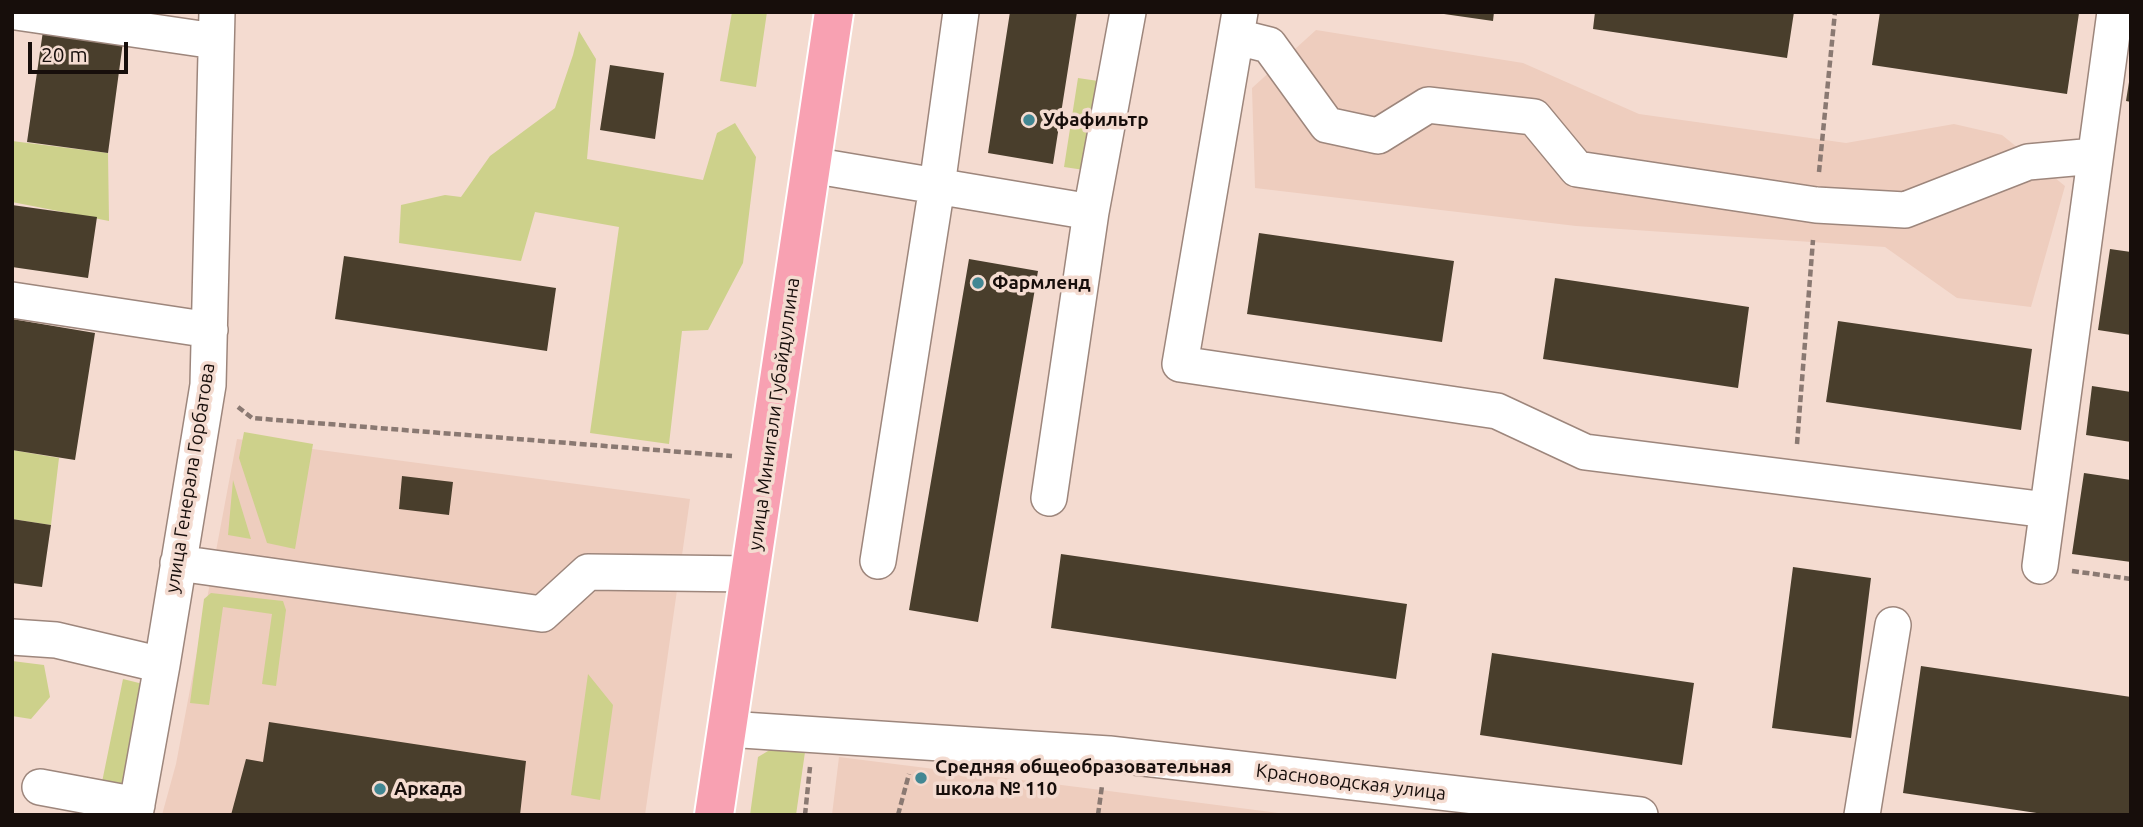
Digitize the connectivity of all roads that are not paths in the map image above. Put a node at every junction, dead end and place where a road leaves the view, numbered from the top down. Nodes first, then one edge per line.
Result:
1 (16, 12) edge
2 (834, 12) edge
3 (961, 12) edge
4 (1128, 12) edge
5 (2115, 12) edge
6 (1238, 25) edge
7 (216, 27) edge
8 (2095, 156) junction
9 (811, 165) junction
10 (937, 186) junction
11 (1091, 212) junction
12 (12, 300) edge
13 (210, 330) junction
14 (1049, 498) dead end
15 (2047, 510) junction
16 (878, 561) dead end
17 (178, 563) junction
18 (2040, 566) road end
19 (750, 574) junction
20 (1893, 625) dead end
21 (12, 637) edge
22 (162, 665) junction
23 (727, 729) junction
24 (40, 788) dead end
25 (136, 810) edge
26 (714, 815) edge
27 (1640, 815) edge
28 (1862, 815) edge

1 - 7 street
2 - 9 main road, улица Минигали Губайдуллина
3 - 10 street
4 - 11 street
5 - 8 street
6 - 8 street
6 - 15 street
7 - 13 street, улица Генерала Горбатова
8 - 15 street
9 - 10 street
9 - 19 main road, улица Минигали Губайдуллина
10 - 11 street
10 - 16 street
11 - 14 street
12 - 13 street
13 - 17 street, улица Генерала Горбатова
15 - 18 street
17 - 19 street
17 - 22 street, улица Генерала Горбатова
19 - 23 main road, улица Минигали Губайдуллина
20 - 28 street
21 - 22 street
22 - 25 street, улица Генерала Горбатова
23 - 26 main road, улица Минигали Губайдуллина
23 - 27 street, Красноводская улица
24 - 25 street

